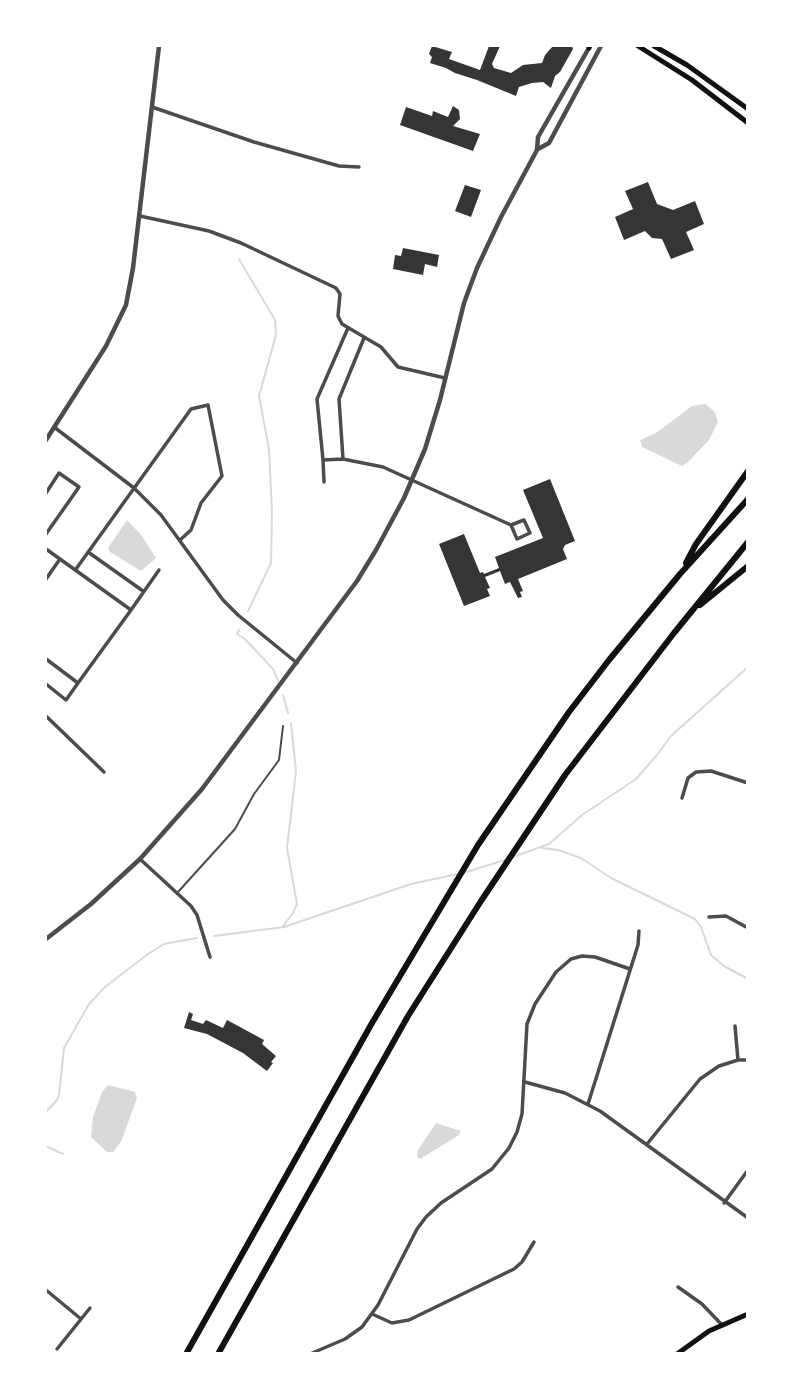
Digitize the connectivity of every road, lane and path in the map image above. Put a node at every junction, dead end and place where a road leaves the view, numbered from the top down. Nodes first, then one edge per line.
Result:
1 (159, 46) edge
2 (589, 46) edge
3 (601, 46) edge
4 (638, 46) edge
5 (654, 46) edge
6 (152, 107) junction
7 (747, 109) edge
8 (747, 123) edge
9 (537, 150) junction
10 (359, 167) dead end
11 (140, 216) junction
12 (348, 328) junction
13 (364, 338) junction
14 (446, 378) junction
15 (54, 427) junction
16 (46, 440) edge
17 (343, 458) junction
18 (323, 460) junction
19 (747, 471) edge
20 (412, 481) junction
21 (324, 482) dead end
22 (134, 488) junction
23 (46, 493) edge
24 (747, 499) edge
25 (510, 525) junction
26 (46, 534) edge
27 (180, 540) junction
28 (747, 542) edge
29 (46, 549) edge
30 (88, 552) junction
31 (60, 559) junction
32 (747, 566) edge
33 (76, 569) junction
34 (159, 570) dead end
35 (680, 574) junction
36 (46, 579) edge
37 (144, 592) junction
38 (131, 610) junction
39 (690, 613) junction
40 (46, 659) edge
41 (297, 663) junction
42 (78, 683) junction
43 (46, 684) edge
44 (46, 716) edge
45 (283, 726) dead end
46 (104, 772) dead end
47 (747, 783) edge
48 (682, 798) dead end
49 (140, 859) junction
50 (177, 893) junction
51 (709, 917) dead end
52 (747, 928) edge
53 (639, 931) dead end
54 (46, 939) edge
55 (210, 957) dead end
56 (630, 969) junction
57 (735, 1026) dead end
58 (738, 1060) junction
59 (747, 1060) edge
60 (524, 1082) junction
61 (588, 1104) junction
62 (647, 1144) junction
63 (747, 1170) edge
64 (724, 1203) junction
65 (747, 1218) edge
66 (534, 1242) dead end
67 (678, 1287) dead end
68 (46, 1290) edge
69 (90, 1308) dead end
70 (372, 1314) junction
71 (747, 1314) edge
72 (81, 1319) junction
73 (722, 1325) junction
74 (57, 1349) dead end
75 (326, 1351) edge
76 (186, 1353) edge
77 (218, 1353) edge
78 (310, 1353) edge
79 (677, 1353) edge

1 - 6 street
2 - 9 street
3 - 9 street
4 - 8 main road
5 - 7 main road
6 - 10 street
6 - 11 street
9 - 14 street
11 - 12 street
11 - 15 street
12 - 13 street
12 - 18 street
13 - 14 street
13 - 17 street
14 - 20 street
15 - 16 street
15 - 22 street
17 - 18 street
17 - 20 street
18 - 21 street
19 - 35 highway
20 - 25 street
20 - 41 street
22 - 27 street
22 - 27 street
22 - 30 street
23 - 26 street
24 - 35 highway
25 - 25 street
27 - 41 street
28 - 39 highway
29 - 31 street
30 - 33 street
30 - 37 street
31 - 33 street
31 - 36 street
32 - 39 highway
33 - 38 street
34 - 37 street
35 - 76 highway
37 - 38 street
38 - 42 street
39 - 77 highway
40 - 42 street
41 - 49 street
42 - 43 street
44 - 46 street
45 - 50 lane
47 - 48 street
49 - 50 street
49 - 54 street
50 - 55 street
51 - 52 street
53 - 56 street
56 - 60 street
56 - 61 street
57 - 58 street
58 - 59 street
58 - 62 street
60 - 61 street
60 - 70 street
61 - 62 street
62 - 64 street
63 - 64 street
64 - 65 street
66 - 70 street
67 - 73 street
68 - 72 street
69 - 72 street
70 - 75 street
71 - 73 main road
72 - 74 street
73 - 79 main road
75 - 78 street

